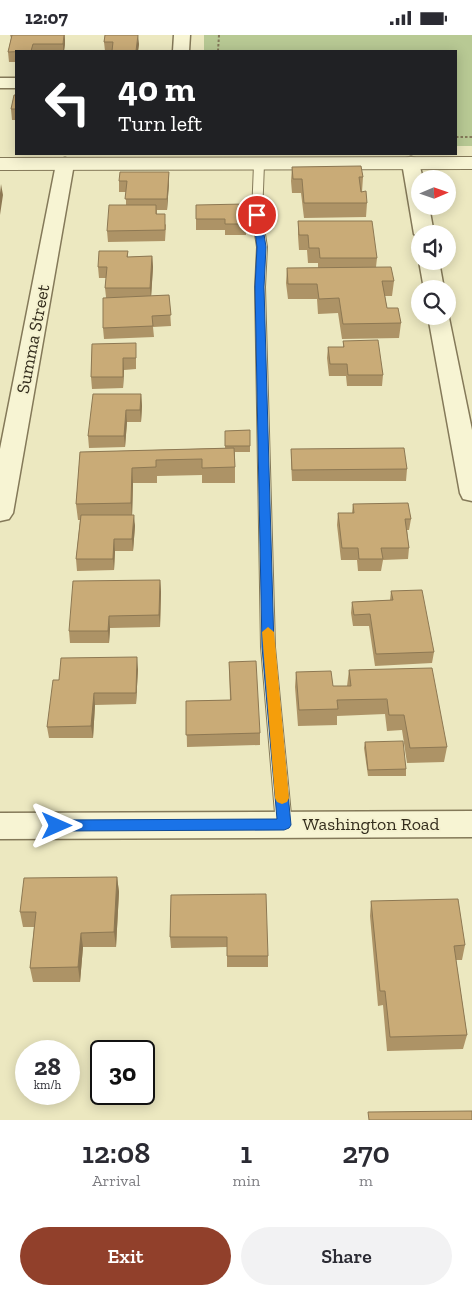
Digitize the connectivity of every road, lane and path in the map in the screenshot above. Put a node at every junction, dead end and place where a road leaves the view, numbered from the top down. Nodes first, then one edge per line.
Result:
1 (182, 35) edge
2 (219, 35) edge
3 (181, 50) edge
4 (218, 50) edge
5 (0, 83) edge
6 (15, 83) edge
7 (457, 137) edge
8 (472, 137) edge
9 (176, 159) edge
10 (259, 163) junction
11 (411, 163) junction
12 (472, 163) edge
13 (0, 164) edge
14 (65, 164) junction
15 (422, 225) edge
16 (441, 325) edge
17 (472, 493) edge
18 (0, 513) edge
19 (472, 823) edge
20 (284, 825) junction
21 (0, 826) edge

1 - 3 street
2 - 4 path
5 - 6 street
7 - 8 path
9 - 10 street
9 - 14 street
10 - 11 street
10 - 20 lane
11 - 12 street
11 - 15 street
13 - 14 street
14 - 18 street, Summa Street
16 - 17 street
19 - 20 street, Washington Road
20 - 21 street, Washington Road

